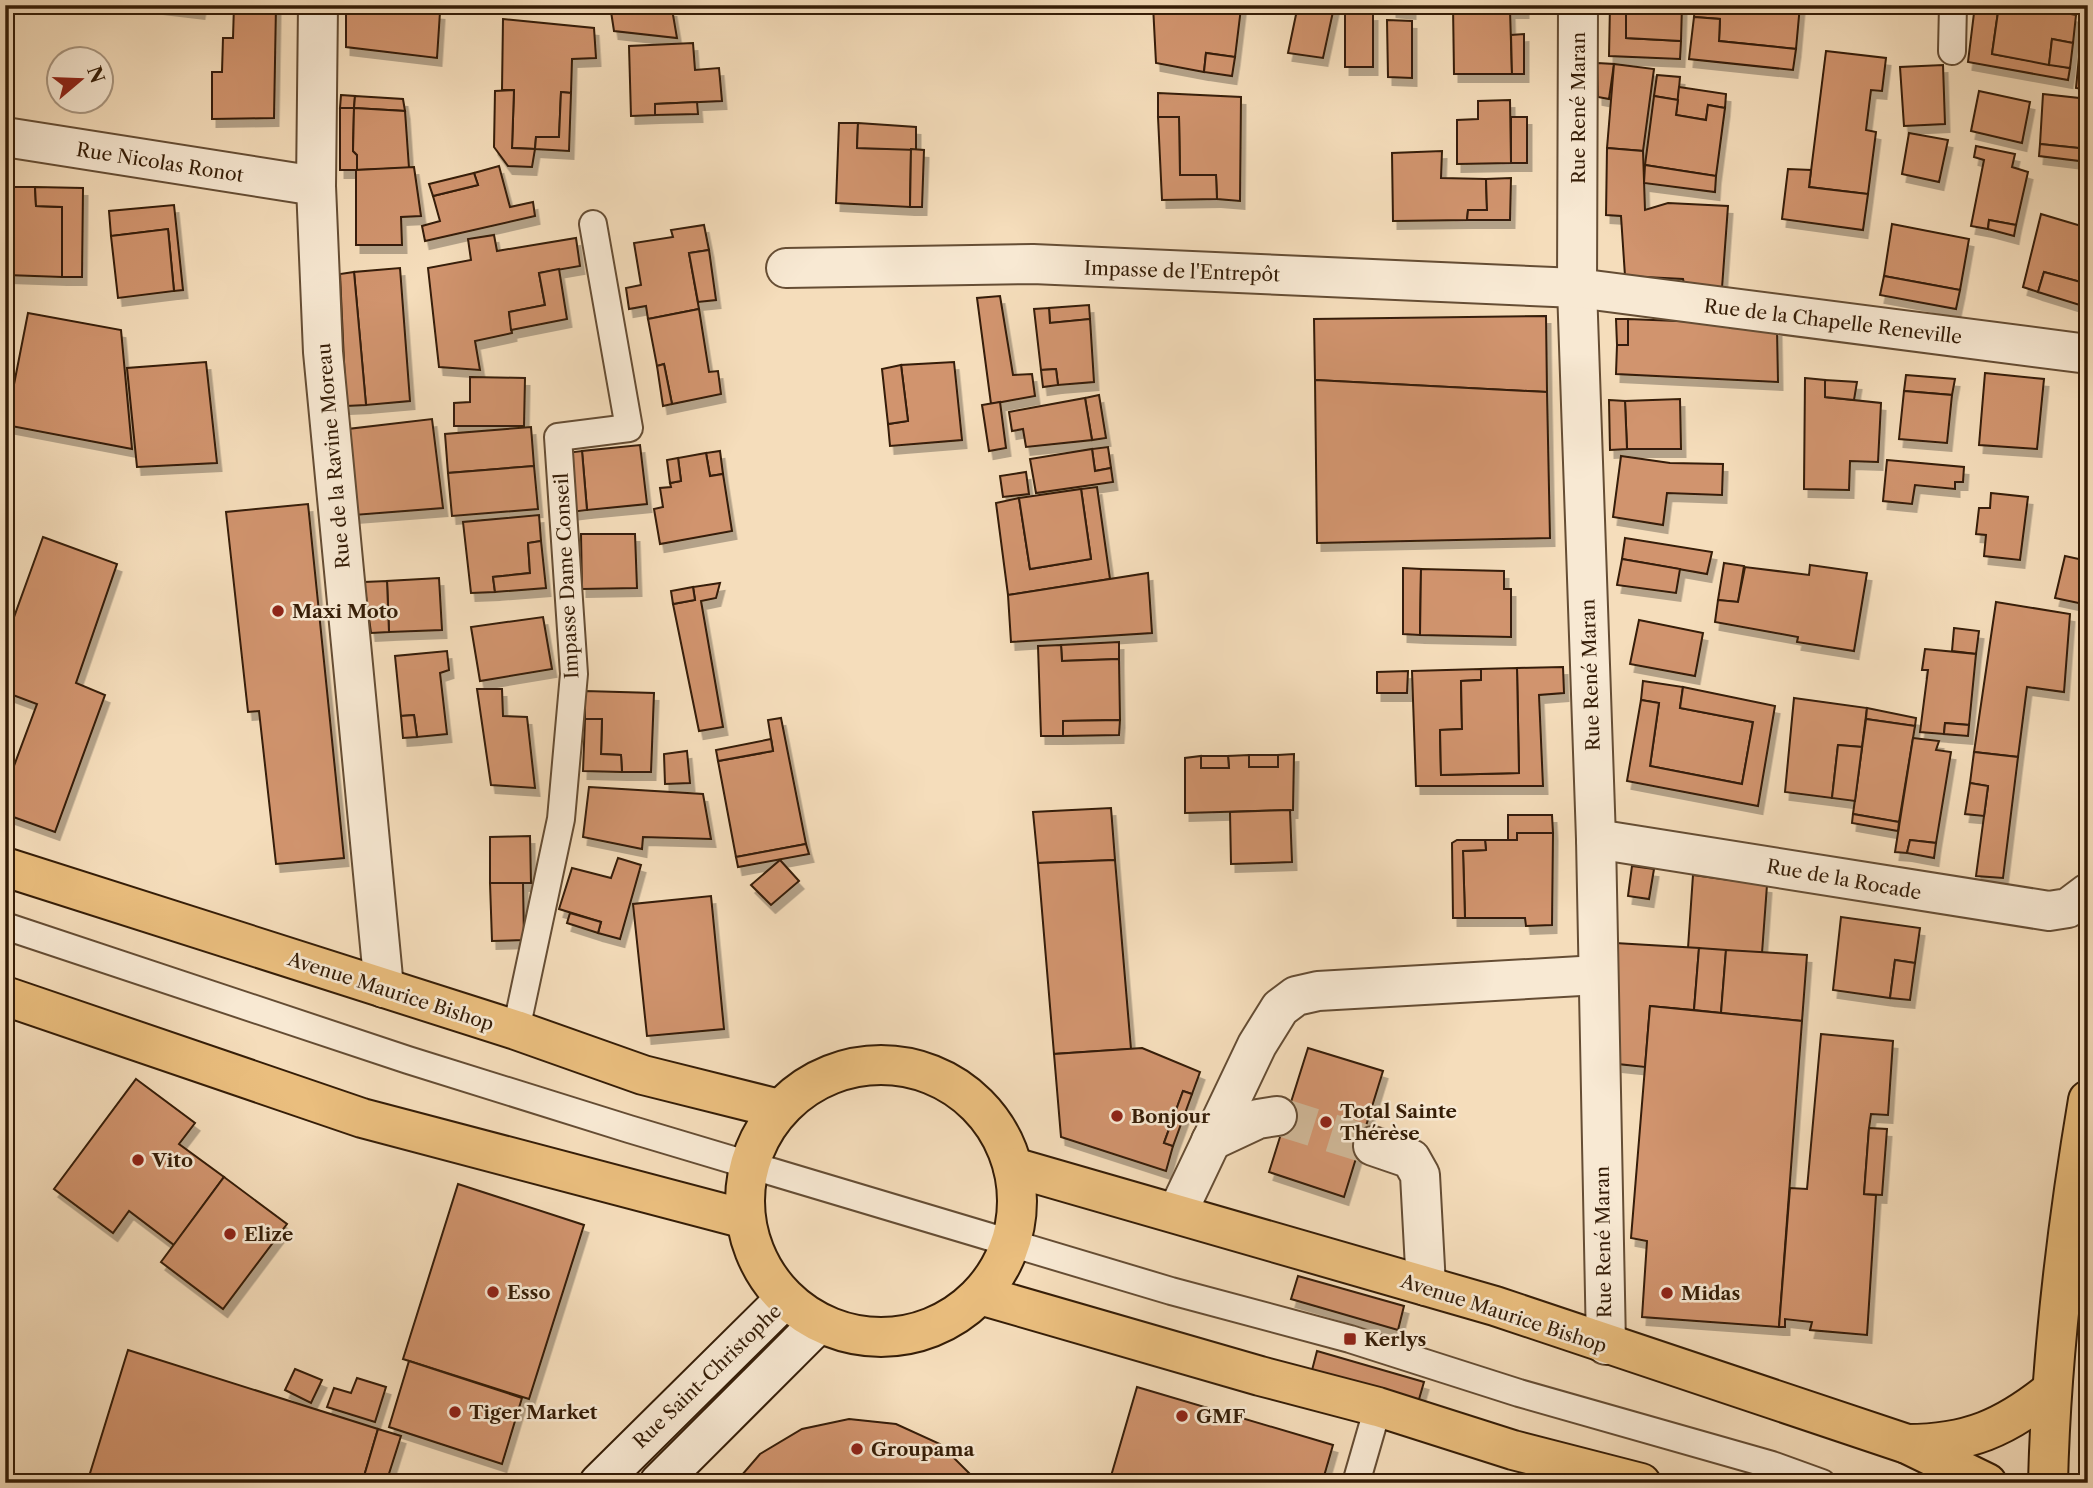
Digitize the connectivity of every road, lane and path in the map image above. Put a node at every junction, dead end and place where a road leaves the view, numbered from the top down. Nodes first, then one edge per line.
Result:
1 (318, 5) edge
2 (1578, 5) edge
3 (1953, 5) edge
4 (1952, 51) dead end
5 (5, 137) edge
6 (316, 186) junction
7 (593, 224) dead end
8 (786, 268) dead end
9 (1577, 288) junction
10 (2088, 354) edge
11 (1596, 839) junction
12 (5, 867) edge
13 (2088, 893) edge
14 (5, 926) edge
15 (1598, 975) junction
16 (384, 988) junction
17 (5, 996) edge
18 (516, 1030) junction
19 (2088, 1100) edge
20 (779, 1109) junction
21 (1277, 1116) tunnel mouth
22 (1211, 1141) junction
23 (1373, 1146) tunnel mouth
24 (749, 1165) junction
25 (1013, 1167) junction
26 (1177, 1213) junction
27 (745, 1219) junction
28 (1011, 1243) junction
29 (1426, 1286) junction
30 (980, 1295) junction
31 (785, 1299) junction
32 (819, 1323) junction
33 (1606, 1345) junction
34 (2052, 1390) junction
35 (1378, 1407) junction
36 (1908, 1444) junction
37 (599, 1483) edge
38 (659, 1483) edge
39 (1356, 1483) edge
40 (1641, 1483) edge
41 (1822, 1483) edge
42 (1987, 1483) edge
43 (2048, 1483) edge

1 - 6 street, Rue de la Ravine Moreau
2 - 9 street, Rue René Maran
3 - 4 lane
5 - 6 street, Rue Nicolas Ronot
6 - 16 street, Rue de la Ravine Moreau
7 - 18 lane, Impasse Dame Conseil
8 - 9 street, Impasse de l'Entrepôt
9 - 10 street, Rue de la Chapelle Reneville
9 - 11 street, Rue René Maran
11 - 13 street, Rue de la Rocade
11 - 15 street, Rue René Maran
12 - 16 main road, Avenue Maurice Bishop
14 - 24 lane
15 - 22 street
15 - 33 street, Rue René Maran
16 - 18 main road, Avenue Maurice Bishop
17 - 27 main road
18 - 20 main road, Avenue Maurice Bishop
19 - 34 main road
20 - 24 main road
20 - 25 main road
21 - 22 street
22 - 26 street
23 - 29 street
24 - 27 main road
24 - 28 lane
25 - 26 main road, Avenue Maurice Bishop
25 - 28 main road
26 - 29 main road, Avenue Maurice Bishop
27 - 31 main road
28 - 30 main road
28 - 41 lane
29 - 33 main road, Avenue Maurice Bishop
30 - 32 main road
30 - 35 main road
31 - 32 main road
31 - 37 street, Rue Saint-Christophe
32 - 38 street, Rue Saint-Christophe
33 - 36 main road, Avenue Maurice Bishop
34 - 36 main road
34 - 43 main road
35 - 39 lane
35 - 40 main road
36 - 42 main road, Avenue Maurice Bishop

